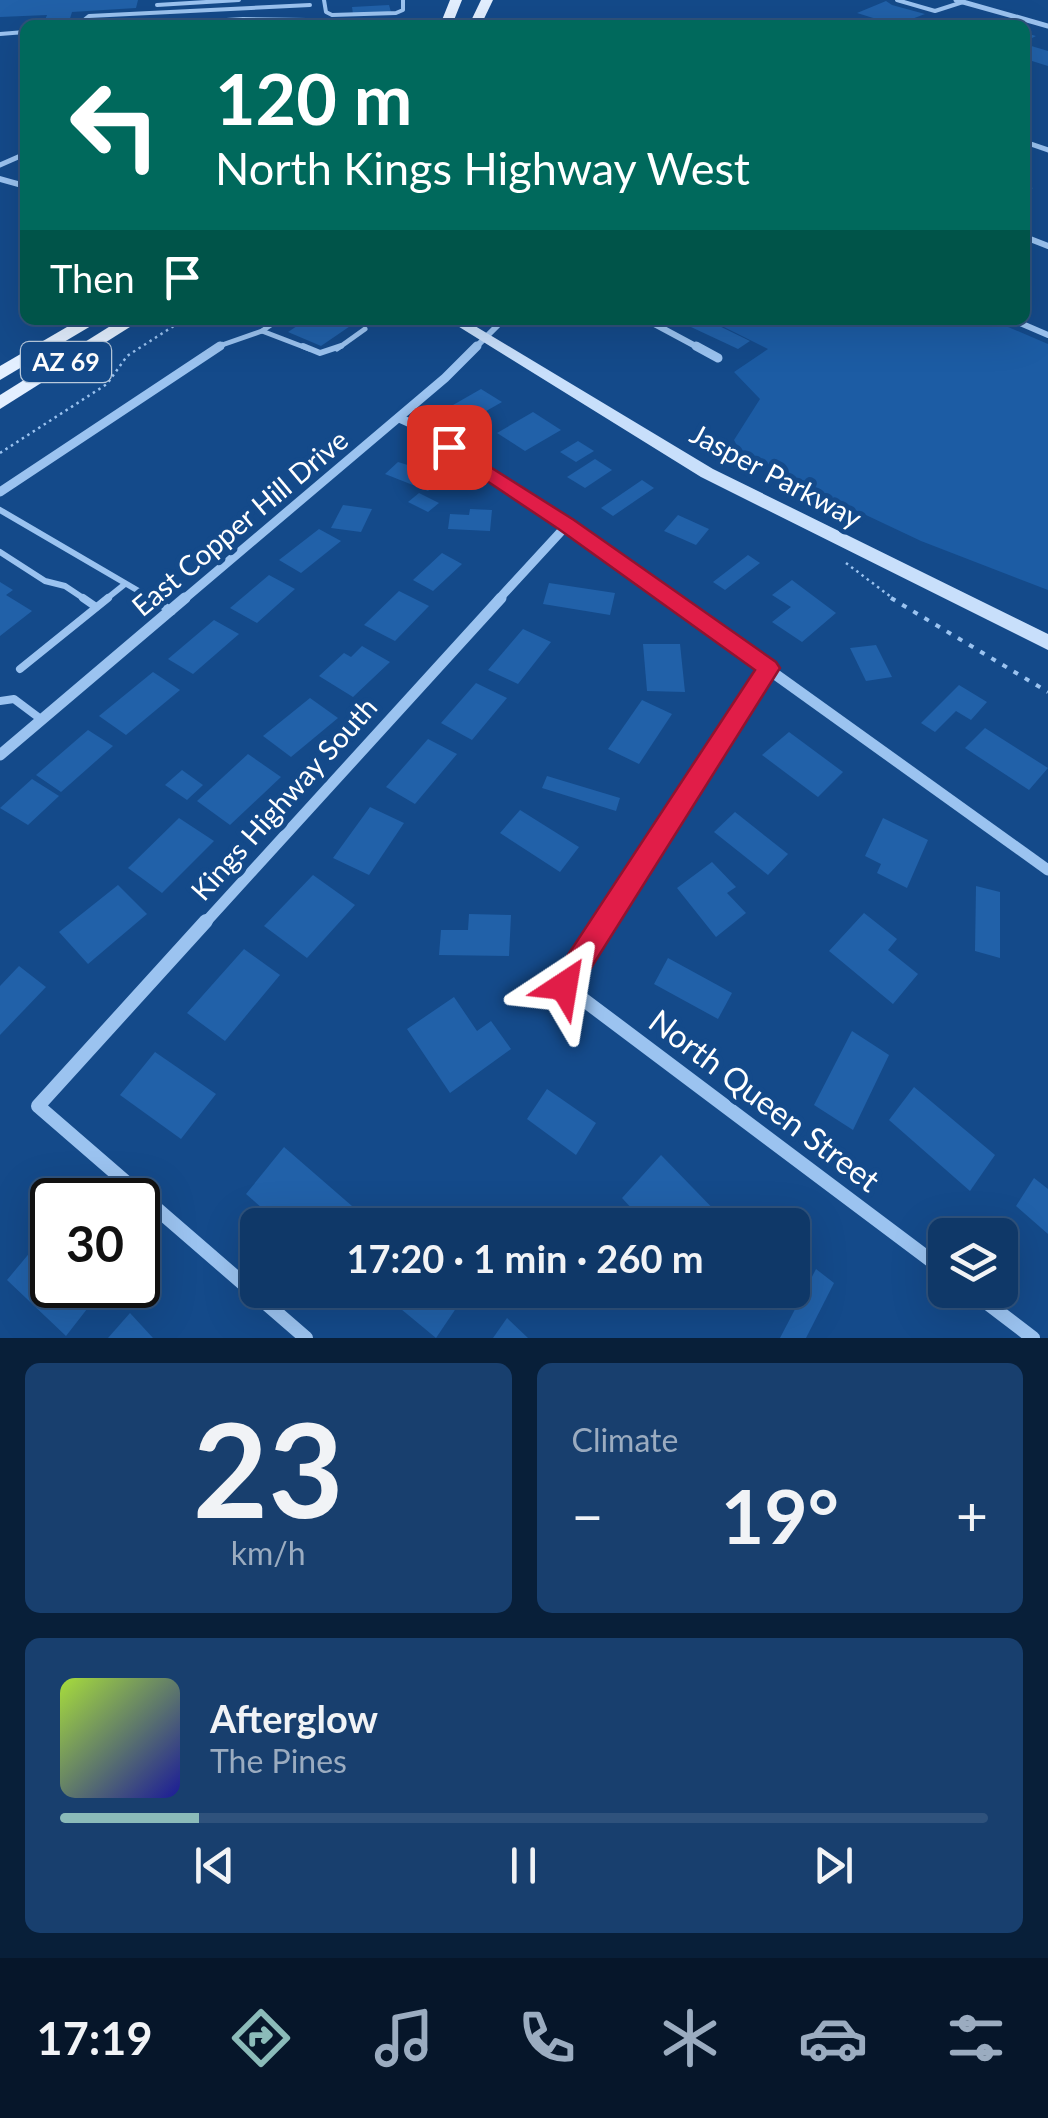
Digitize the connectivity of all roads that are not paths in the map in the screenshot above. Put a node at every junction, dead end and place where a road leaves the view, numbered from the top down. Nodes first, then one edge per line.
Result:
1 (239, 0) edge
2 (323, 0) edge
3 (402, 0) edge
4 (897, 0) edge
5 (959, 1) edge
6 (158, 2) edge
7 (309, 2) edge
8 (156, 13) junction
9 (84, 20) edge
10 (155, 20) edge
11 (1027, 20) edge
12 (83, 325) edge
13 (124, 325) edge
14 (271, 325) edge
15 (464, 325) edge
16 (499, 325) edge
17 (656, 325) edge
18 (1025, 325) edge
19 (365, 329) dead end
20 (262, 332) junction
21 (1048, 335) edge
22 (488, 338) junction
23 (222, 345) joint
24 (718, 358) dead end
25 (0, 374) edge
26 (0, 403) edge
27 (399, 418) junction
28 (0, 492) edge
29 (0, 510) edge
30 (567, 525) junction
31 (0, 552) edge
32 (125, 584) junction
33 (96, 607) junction
34 (172, 611) junction
35 (1048, 643) edge
36 (768, 668) junction
37 (20, 669) dead end
38 (0, 701) edge
39 (42, 720) junction
40 (0, 755) edge
41 (1048, 870) edge
42 (928, 1258) edge
43 (994, 1308) edge
44 (306, 1338) edge
45 (1034, 1338) edge

1 - 6 lane
2 - 3 lane
2 - 7 lane
4 - 5 lane
5 - 11 street
6 - 8 lane
7 - 8 lane
8 - 9 lane
8 - 10 lane
12 - 25 main road, AZ 69
13 - 26 main road, AZ 69
14 - 20 lane
15 - 22 main road, Jasper Parkway
16 - 22 street, East Copper Hill Drive
17 - 24 street
18 - 21 street
19 - 20 lane
20 - 23 lane
22 - 27 street, East Copper Hill Drive
22 - 35 main road, Jasper Parkway
23 - 28 street
27 - 30 street
27 - 34 street, East Copper Hill Drive
29 - 32 lane
30 - 36 street
30 - 44 street, Kings Highway South
31 - 33 lane
32 - 33 lane
32 - 34 lane
33 - 37 lane
34 - 39 street, East Copper Hill Drive
36 - 41 street
36 - 42 street, North Queen Street
38 - 39 lane
39 - 40 street, East Copper Hill Drive
43 - 45 street

